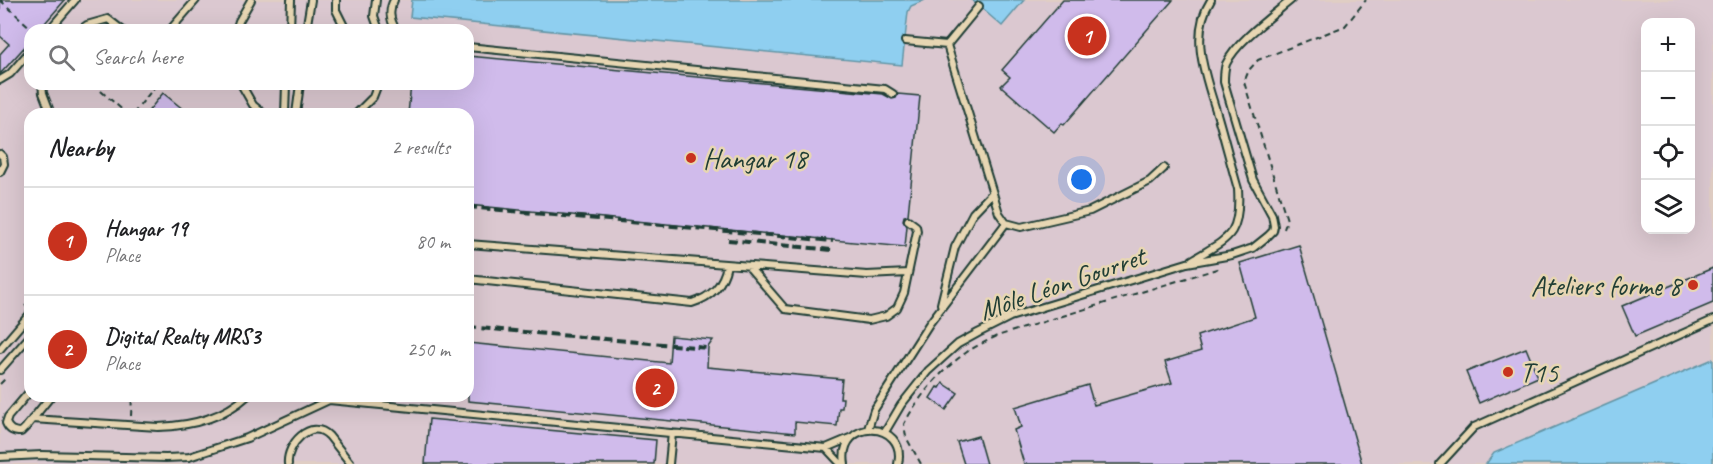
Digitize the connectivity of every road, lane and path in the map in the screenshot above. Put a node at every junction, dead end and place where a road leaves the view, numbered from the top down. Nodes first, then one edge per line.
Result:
1 (0, 0) edge
2 (75, 0) edge
3 (196, 0) edge
4 (251, 0) edge
5 (291, 0) edge
6 (311, 0) edge
7 (336, 0) edge
8 (376, 0) edge
9 (394, 0) edge
10 (1211, 0) edge
11 (1291, 0) edge
12 (1366, 0) edge
13 (979, 6) dead end
14 (26, 24) edge
15 (54, 24) edge
16 (91, 24) edge
17 (114, 24) edge
18 (175, 24) edge
19 (239, 24) edge
20 (290, 24) edge
21 (307, 24) edge
22 (342, 24) edge
23 (377, 24) edge
24 (392, 24) edge
25 (905, 41) dead end
26 (947, 45) junction
27 (474, 48) edge
28 (24, 58) edge
29 (0, 80) edge
30 (43, 90) edge
31 (100, 90) edge
32 (152, 90) edge
33 (244, 90) edge
34 (286, 90) edge
35 (299, 90) edge
36 (376, 90) edge
37 (892, 94) dead end
38 (49, 108) edge
39 (120, 108) edge
40 (138, 108) edge
41 (257, 108) edge
42 (285, 108) edge
43 (297, 108) edge
44 (364, 108) edge
45 (0, 154) edge
46 (1164, 168) dead end
47 (0, 172) edge
48 (992, 193) junction
49 (908, 220) dead end
50 (1006, 223) junction
51 (1281, 237) dead end
52 (474, 243) edge
53 (1187, 263) junction
54 (727, 266) junction
55 (748, 266) junction
56 (1227, 266) dead end
57 (908, 273) junction
58 (474, 280) edge
59 (940, 309) junction
60 (24, 321) edge
61 (1713, 321) edge
62 (24, 343) edge
63 (0, 349) edge
64 (0, 370) edge
65 (24, 398) edge
66 (46, 402) edge
67 (132, 402) edge
68 (239, 402) edge
69 (325, 402) edge
70 (350, 402) edge
71 (32, 419) junction
72 (130, 425) junction
73 (868, 429) junction
74 (885, 432) junction
75 (672, 433) junction
76 (852, 437) junction
77 (826, 448) junction
78 (0, 457) edge
79 (288, 464) edge
80 (351, 464) edge
81 (669, 464) edge
82 (843, 464) edge
83 (898, 464) edge
84 (921, 464) edge
85 (1440, 464) edge

1 - 14 path
2 - 15 lane
3 - 18 lane
4 - 19 lane
5 - 20 lane
6 - 21 lane
7 - 22 lane
8 - 23 lane
9 - 24 lane
10 - 53 lane, Môle Léon Gourret
11 - 53 lane, Môle Léon Gourret
12 - 51 path
13 - 26 lane
16 - 17 lane
25 - 26 lane
26 - 48 lane
27 - 37 lane
28 - 29 lane
30 - 38 lane
31 - 39 path
32 - 40 path
33 - 41 lane
34 - 42 lane
35 - 43 lane
36 - 44 lane
45 - 47 lane
46 - 50 lane
48 - 50 lane
48 - 59 lane
49 - 57 lane
50 - 59 lane
52 - 54 lane
53 - 74 lane, Môle Léon Gourret
54 - 55 lane
54 - 58 lane
55 - 57 lane
55 - 57 lane
56 - 84 path
59 - 73 lane
60 - 63 lane
61 - 85 lane
62 - 64 lane
65 - 71 lane
66 - 71 lane
67 - 72 path
68 - 72 lane
69 - 78 lane
70 - 75 lane
71 - 72 lane
73 - 74 lane
73 - 76 lane
74 - 83 lane
75 - 77 lane
75 - 81 lane
76 - 77 lane
76 - 82 lane
77 - 82 lane
79 - 80 lane

